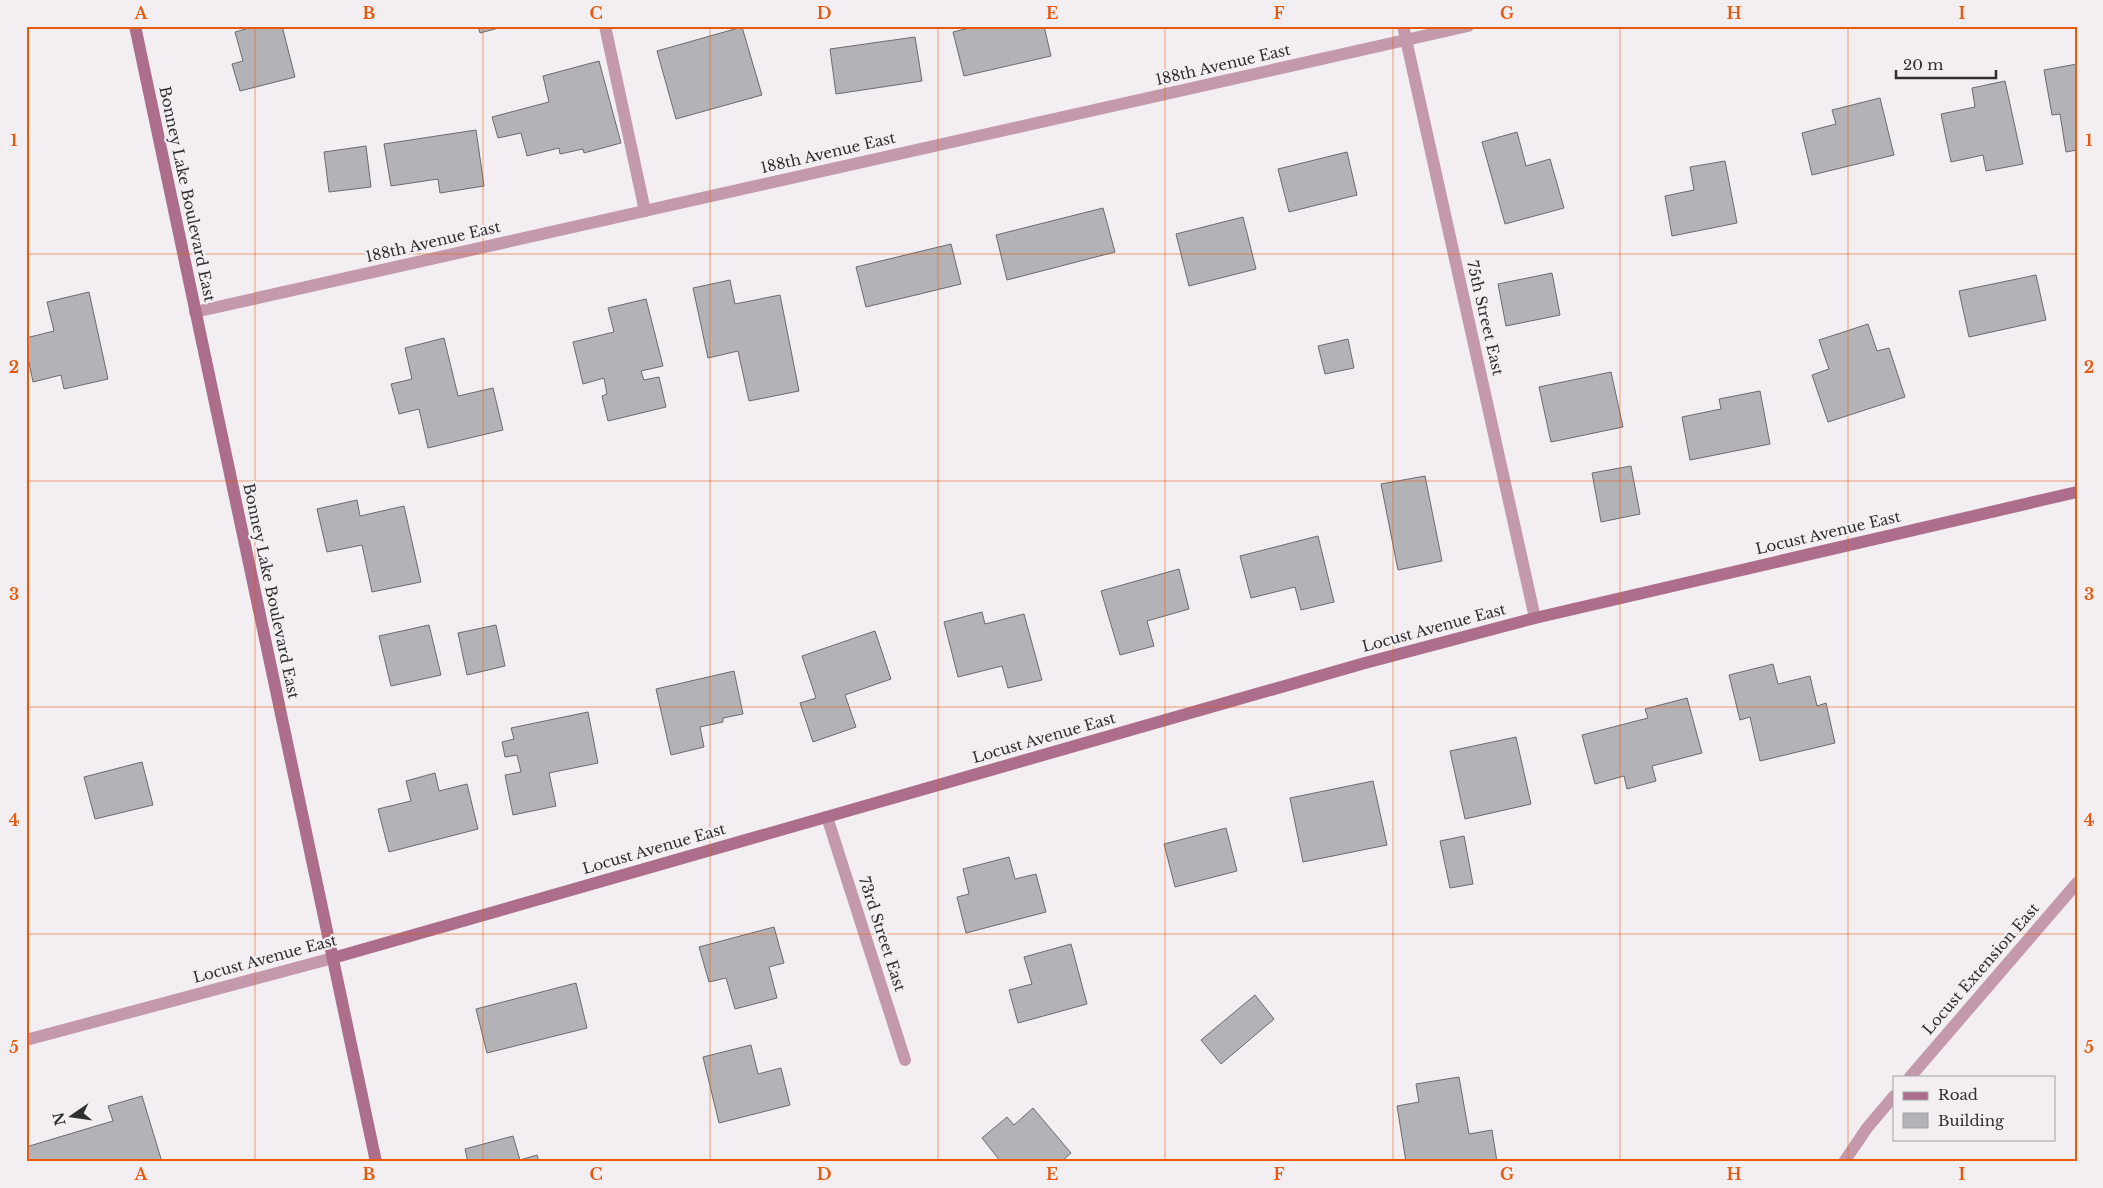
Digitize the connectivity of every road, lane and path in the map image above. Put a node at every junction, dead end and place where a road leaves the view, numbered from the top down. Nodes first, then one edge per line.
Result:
1 (135, 26) edge
2 (605, 26) edge
3 (1404, 26) edge
4 (1468, 26) edge
5 (1406, 40) junction
6 (645, 211) junction
7 (195, 312) junction
8 (2077, 492) edge
9 (1535, 618) junction
10 (827, 817) junction
11 (2077, 883) edge
12 (332, 958) junction
13 (26, 1040) edge
14 (905, 1060) dead end
15 (1911, 1076) edge
16 (1893, 1097) edge
17 (376, 1162) edge
18 (1844, 1162) edge

1 - 7 street, Bonney Lake Boulevard East
2 - 6 street
3 - 5 street, 75th Street East
4 - 5 street, 188th Avenue East
5 - 6 street, 188th Avenue East
5 - 9 street, 75th Street East
6 - 7 street, 188th Avenue East
7 - 12 street, Bonney Lake Boulevard East
8 - 9 street, Locust Avenue East
9 - 10 street, Locust Avenue East
10 - 12 street, Locust Avenue East
10 - 14 street, 73rd Street East
11 - 15 street, Locust Extension East
12 - 13 street, Locust Avenue East
12 - 17 street, Bonney Lake Boulevard East
16 - 18 street

